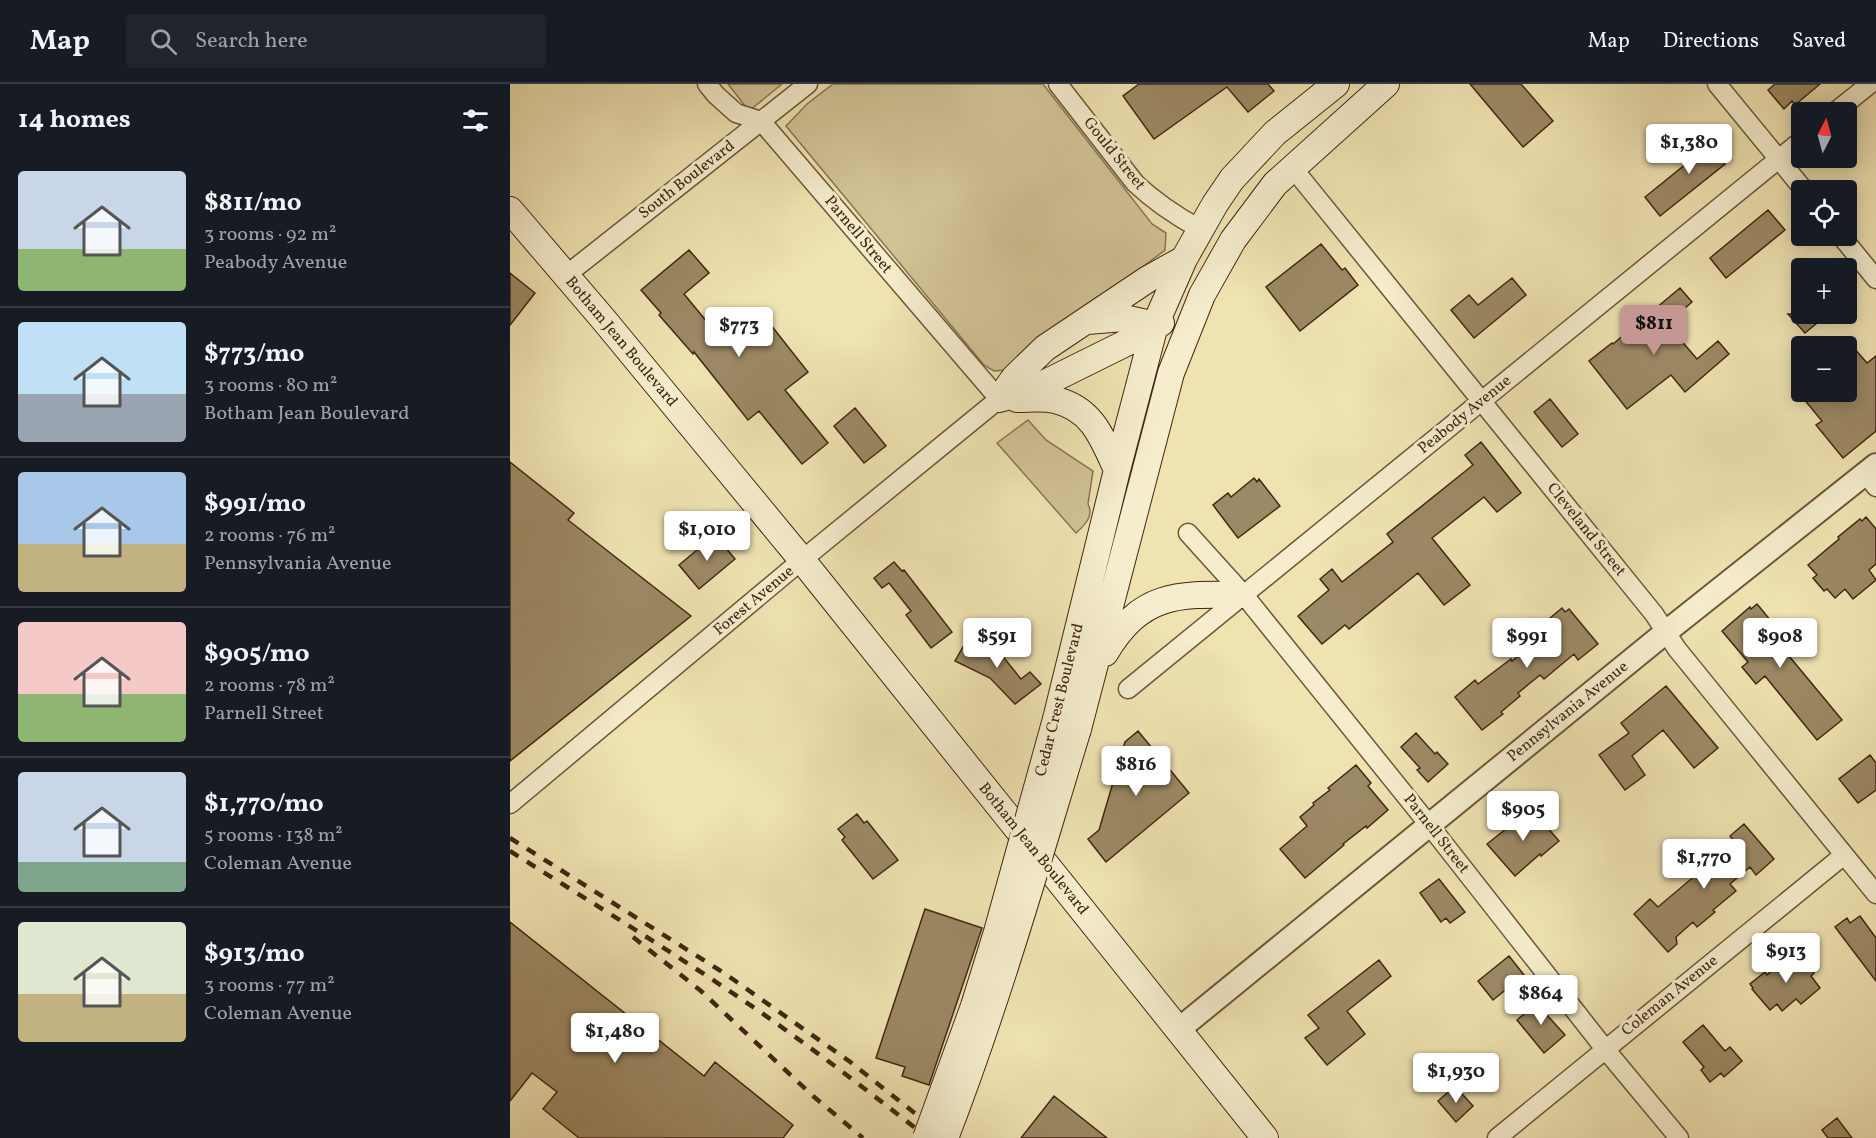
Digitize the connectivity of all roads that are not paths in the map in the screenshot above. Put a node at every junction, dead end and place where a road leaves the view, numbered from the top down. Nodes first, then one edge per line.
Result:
1 (707, 84) edge
2 (808, 84) edge
3 (1058, 84) edge
4 (1336, 84) edge
5 (1717, 84) edge
6 (1870, 84) edge
7 (1378, 87) edge
8 (1848, 102) edge
9 (761, 121) junction
10 (1791, 149) edge
11 (1779, 159) junction
12 (1293, 167) junction
13 (1796, 180) edge
14 (510, 210) edge
15 (1200, 230) junction
16 (1849, 246) edge
17 (1184, 259) junction
18 (565, 276) junction
19 (1876, 279) edge
20 (1195, 312) junction
21 (1084, 321) junction
22 (1155, 325) junction
23 (1171, 373) junction
24 (999, 399) junction
25 (1482, 401) junction
26 (1116, 470) junction
27 (1873, 475) edge
28 (1188, 533) dead end
29 (802, 560) junction
30 (1244, 595) junction
31 (1666, 632) junction
32 (1094, 671) junction
33 (1128, 689) dead end
34 (1067, 724) junction
35 (510, 804) edge
36 (1430, 826) junction
37 (1844, 855) junction
38 (1876, 894) edge
39 (1178, 1030) junction
40 (1605, 1049) junction
41 (926, 1138) edge
42 (944, 1138) edge
43 (1265, 1138) edge
44 (1497, 1138) edge
45 (1679, 1138) edge

1 - 9 street, Parnell Street
2 - 9 street, South Boulevard
3 - 15 street, Gould Street
4 - 15 main road, Cedar Crest Boulevard
5 - 11 street
6 - 8 street
7 - 12 main road, Cedar Crest Boulevard
9 - 18 street, South Boulevard
9 - 24 street, Parnell Street
10 - 11 street, Peabody Avenue
11 - 13 street
11 - 25 street, Peabody Avenue
12 - 20 main road, Cedar Crest Boulevard
12 - 25 street, Cleveland Street
14 - 18 main road, Botham Jean Boulevard
15 - 17 main road, Cedar Crest Boulevard
16 - 19 street
17 - 21 main road
17 - 22 main road, Cedar Crest Boulevard
18 - 29 main road, Botham Jean Boulevard
20 - 22 main road
20 - 23 main road, Cedar Crest Boulevard
21 - 22 main road
21 - 24 main road
22 - 23 main road
22 - 24 main road
22 - 26 main road, Cedar Crest Boulevard
23 - 32 main road, Cedar Crest Boulevard
24 - 26 main road
24 - 29 street, Forest Avenue
25 - 30 street, Peabody Avenue
25 - 31 street, Cleveland Street
26 - 34 main road, Cedar Crest Boulevard
27 - 31 street, Pennsylvania Avenue
28 - 30 street, Parnell Street
29 - 35 street, Forest Avenue
29 - 39 main road, Botham Jean Boulevard
30 - 32 main road
30 - 33 street, Peabody Avenue
30 - 36 street, Parnell Street
31 - 36 street, Pennsylvania Avenue
31 - 37 street, Cleveland Street
32 - 34 main road, Cedar Crest Boulevard
34 - 41 main road, Cedar Crest Boulevard, bridge
34 - 42 main road, Cedar Crest Boulevard, bridge
36 - 39 street, Pennsylvania Avenue
36 - 40 street, Parnell Street
37 - 38 street, Cleveland Street
37 - 40 street, Coleman Avenue
39 - 43 main road, Botham Jean Boulevard
40 - 44 street, Coleman Avenue
40 - 45 street, Parnell Street

